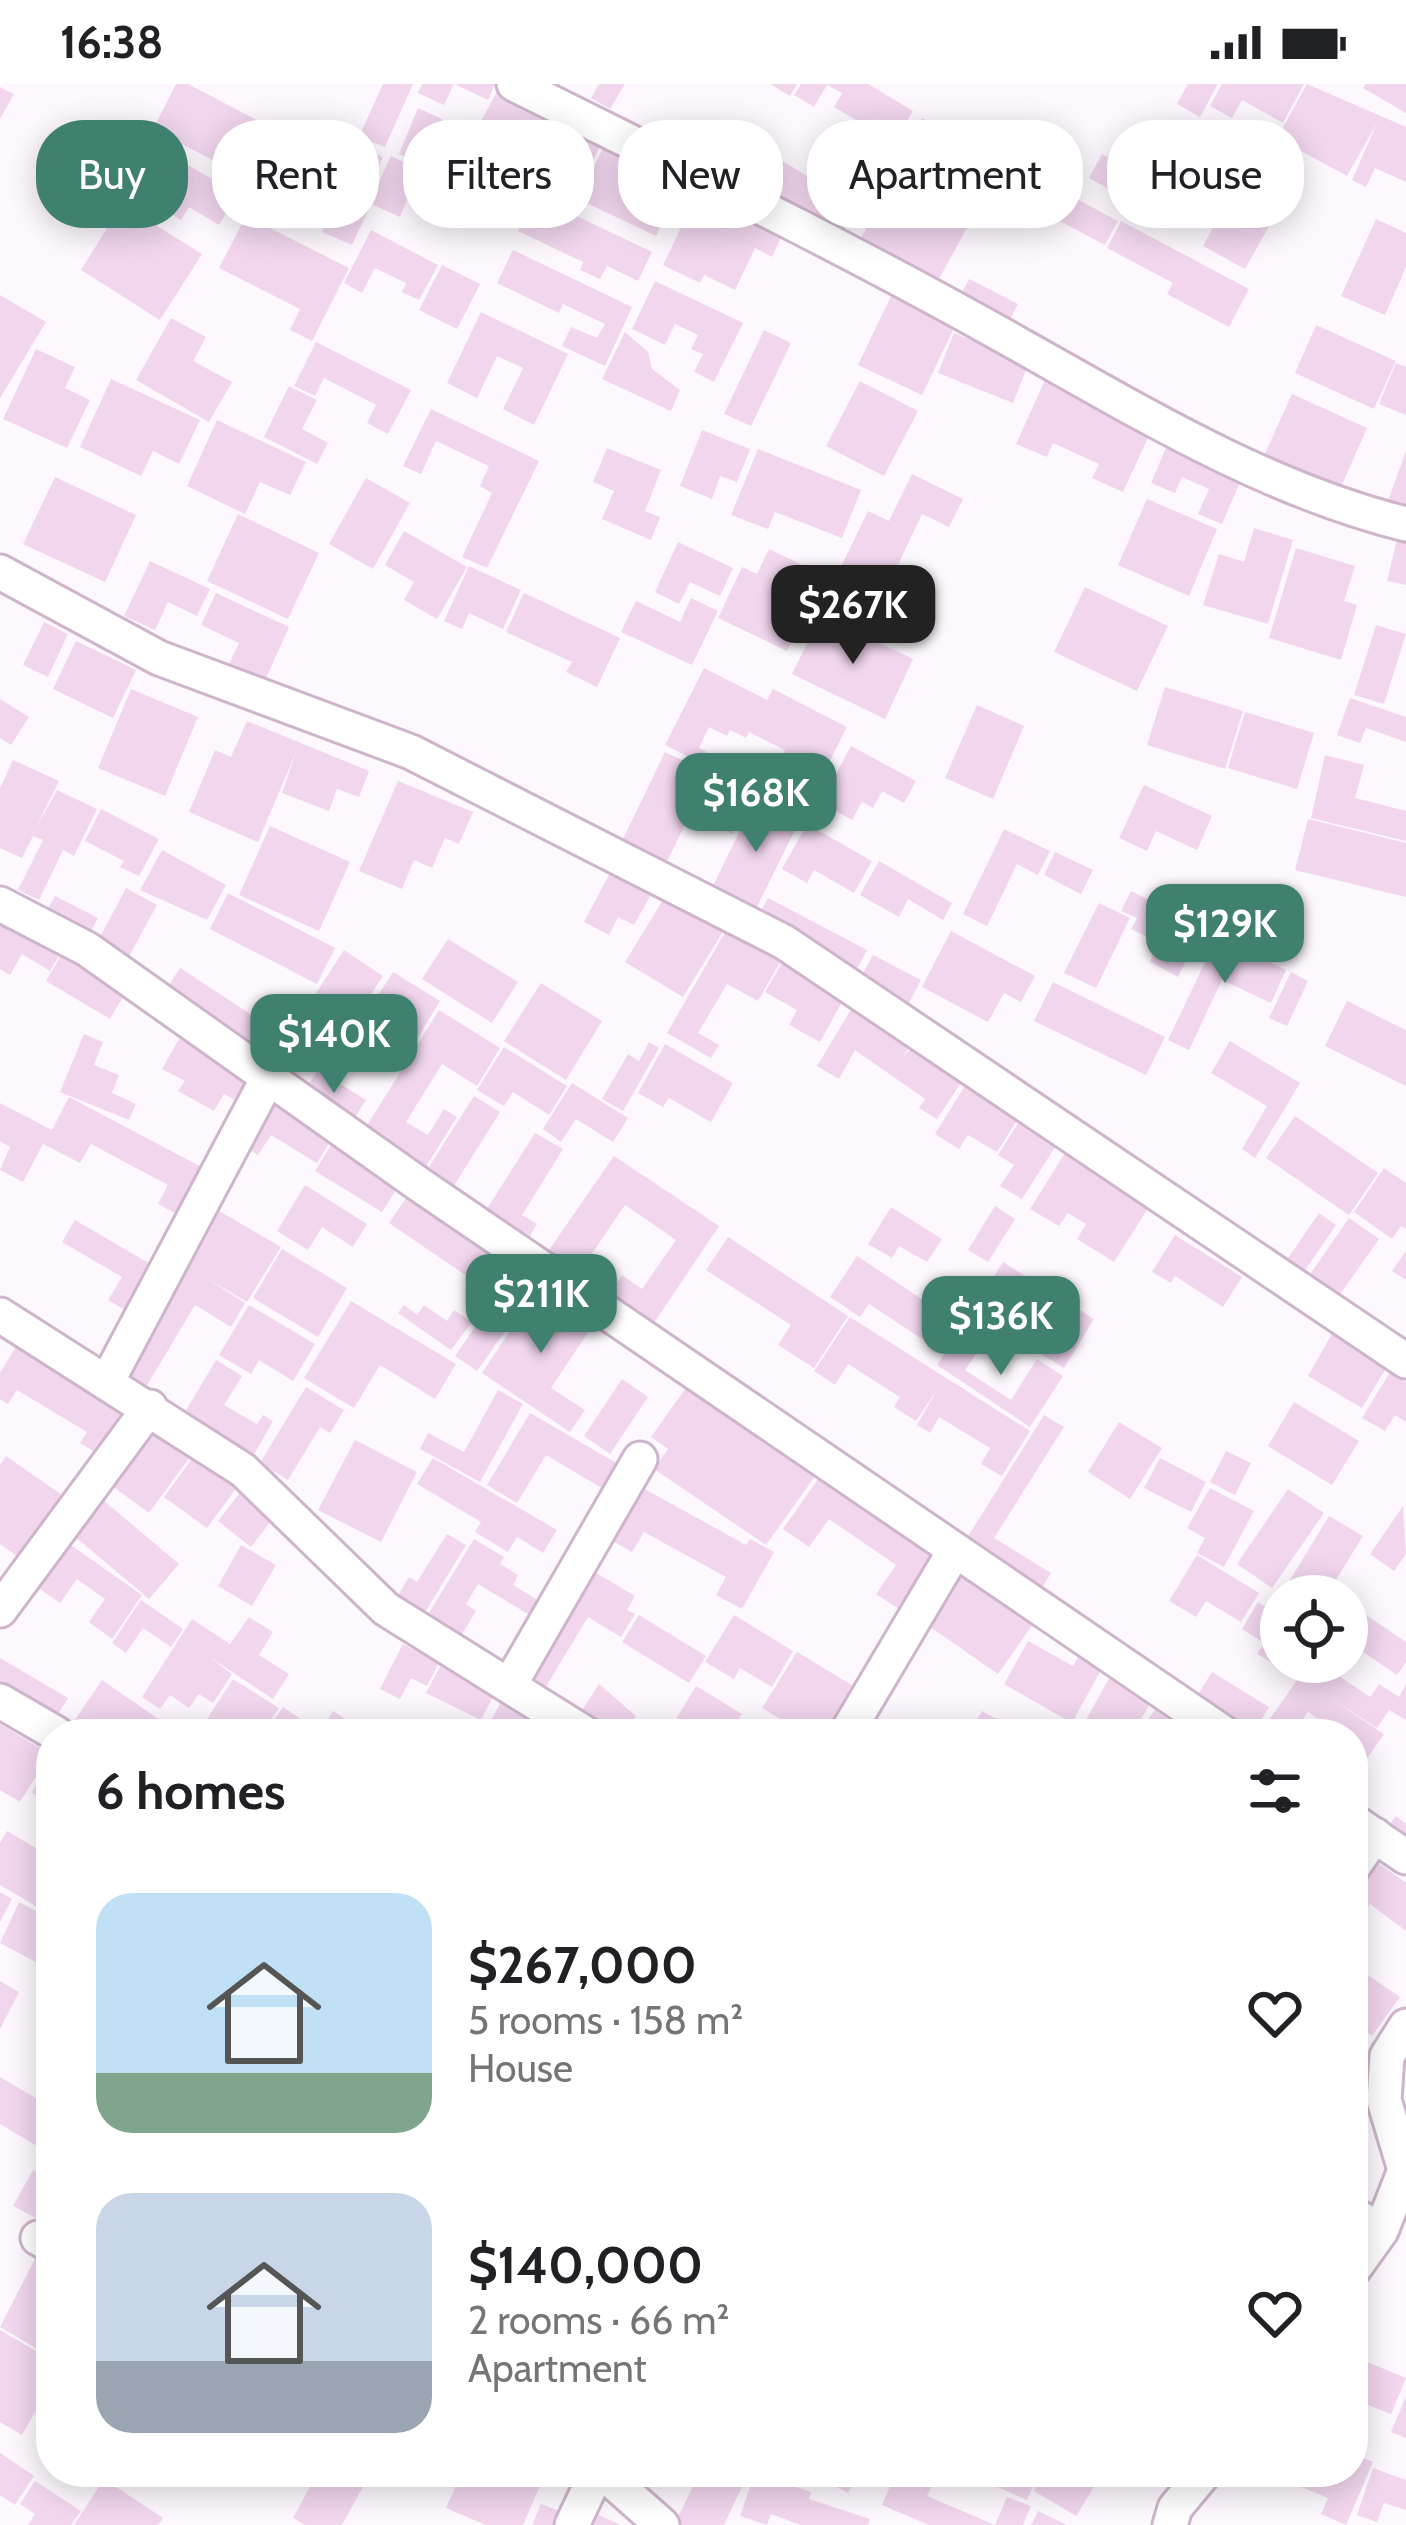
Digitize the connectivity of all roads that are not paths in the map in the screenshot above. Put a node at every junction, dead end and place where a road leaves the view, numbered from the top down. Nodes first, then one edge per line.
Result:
1 (514, 84) edge
2 (1406, 524) edge
3 (0, 572) edge
4 (0, 904) edge
5 (268, 1078) junction
6 (0, 1315) edge
7 (1406, 1361) edge
8 (108, 1380) junction
9 (150, 1407) junction
10 (640, 1459) dead end
11 (955, 1550) junction
12 (0, 1610) edge
13 (508, 1686) junction
14 (0, 1701) edge
15 (562, 1719) edge
16 (855, 1719) edge
17 (1204, 1719) edge
18 (36, 1722) edge
19 (1368, 1831) edge
20 (1406, 1857) edge
21 (1406, 2026) edge
22 (1406, 2171) edge
23 (1368, 2221) edge
24 (592, 2487) edge
25 (618, 2487) edge
26 (1192, 2487) edge
27 (572, 2525) edge
28 (662, 2525) edge
29 (1170, 2525) edge

1 - 2 street
3 - 7 street
4 - 5 street
5 - 8 street
5 - 11 street
6 - 8 street
8 - 9 street
9 - 12 street
9 - 13 street
10 - 13 street
11 - 16 street
11 - 17 street
13 - 15 street
14 - 18 street
19 - 20 street
21 - 22 street
22 - 23 street
24 - 27 street
25 - 28 street
26 - 29 street

